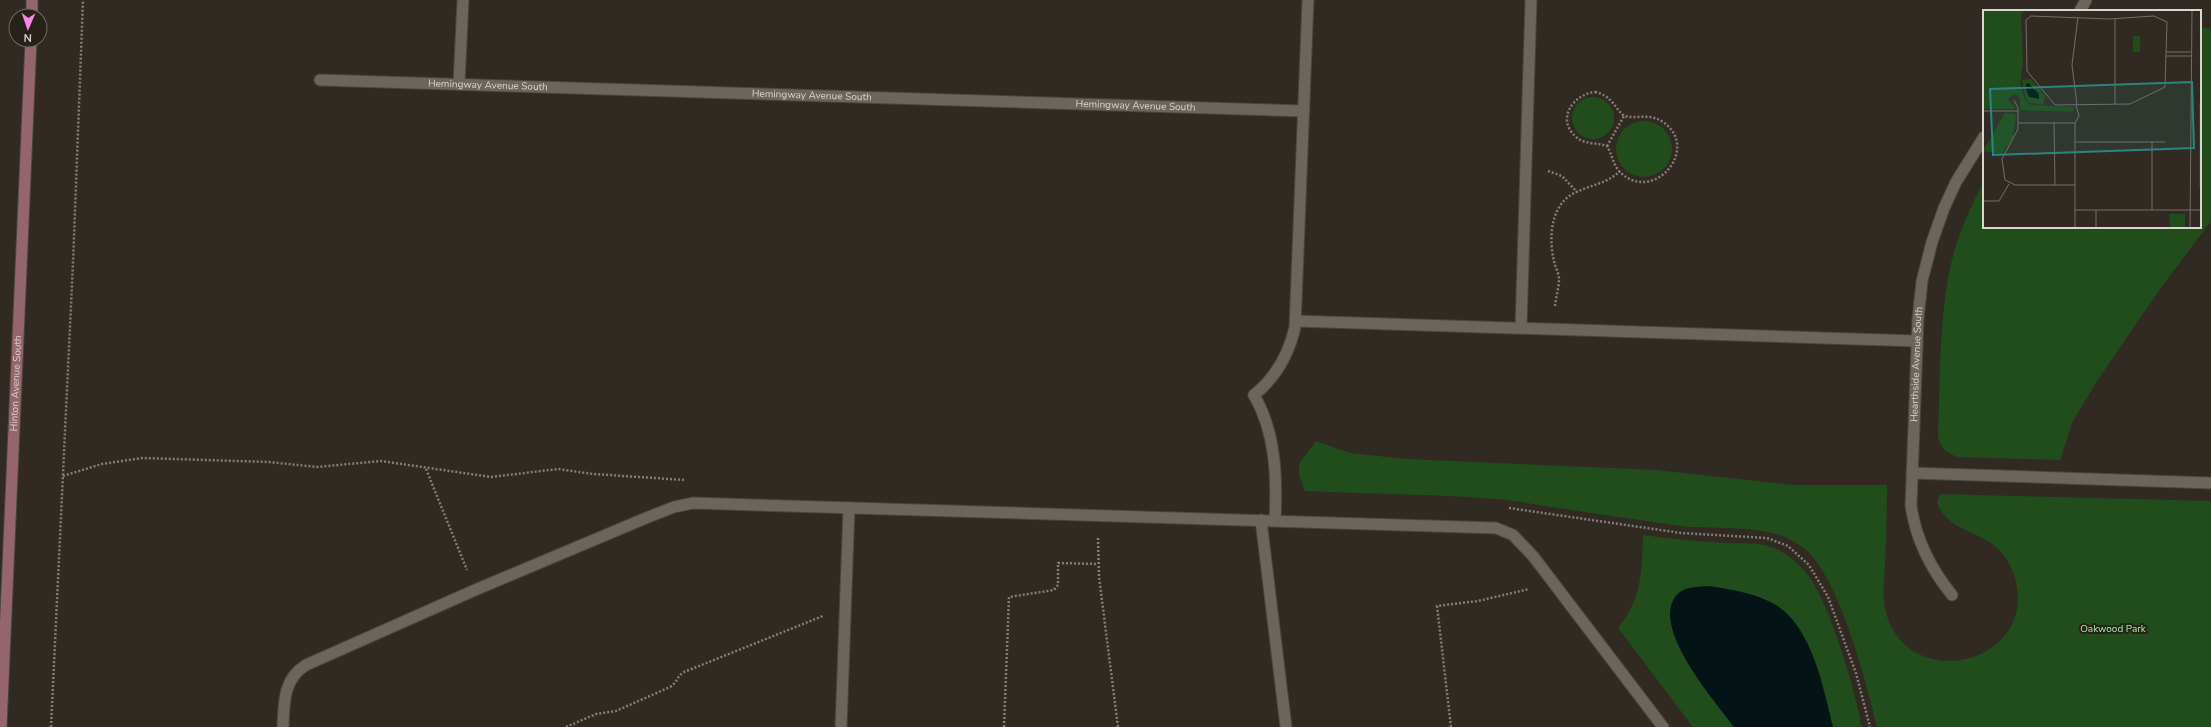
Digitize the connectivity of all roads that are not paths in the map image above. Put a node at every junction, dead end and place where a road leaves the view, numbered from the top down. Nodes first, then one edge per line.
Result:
1 (463, 0) edge
2 (1308, 0) edge
3 (1531, 0) edge
4 (2086, 0) edge
5 (2081, 10) edge
6 (31, 48) edge
7 (320, 80) dead end
8 (459, 84) junction
9 (1304, 112) junction
10 (1983, 139) edge
11 (1296, 320) junction
12 (1521, 328) junction
13 (1918, 341) junction
14 (1912, 473) junction
15 (2211, 483) edge
16 (849, 508) junction
17 (1261, 520) junction
18 (1275, 520) junction
19 (1952, 595) dead end
20 (1, 727) edge
21 (283, 727) edge
22 (841, 727) edge
23 (1286, 727) edge
24 (1663, 727) edge

1 - 8 street
2 - 9 street
3 - 12 street
4 - 5 street
6 - 20 main road, Hinton Avenue South
7 - 8 street, Hemingway Avenue South
8 - 9 street, Hemingway Avenue South
9 - 11 street
10 - 13 street, Hearthside Avenue South
11 - 12 street
11 - 18 street
12 - 13 street
13 - 14 street, Hearthside Avenue South
14 - 15 street
14 - 19 street, Hearthside Avenue South
16 - 17 street
16 - 21 street
16 - 22 street
17 - 18 street
17 - 23 street
18 - 24 street

